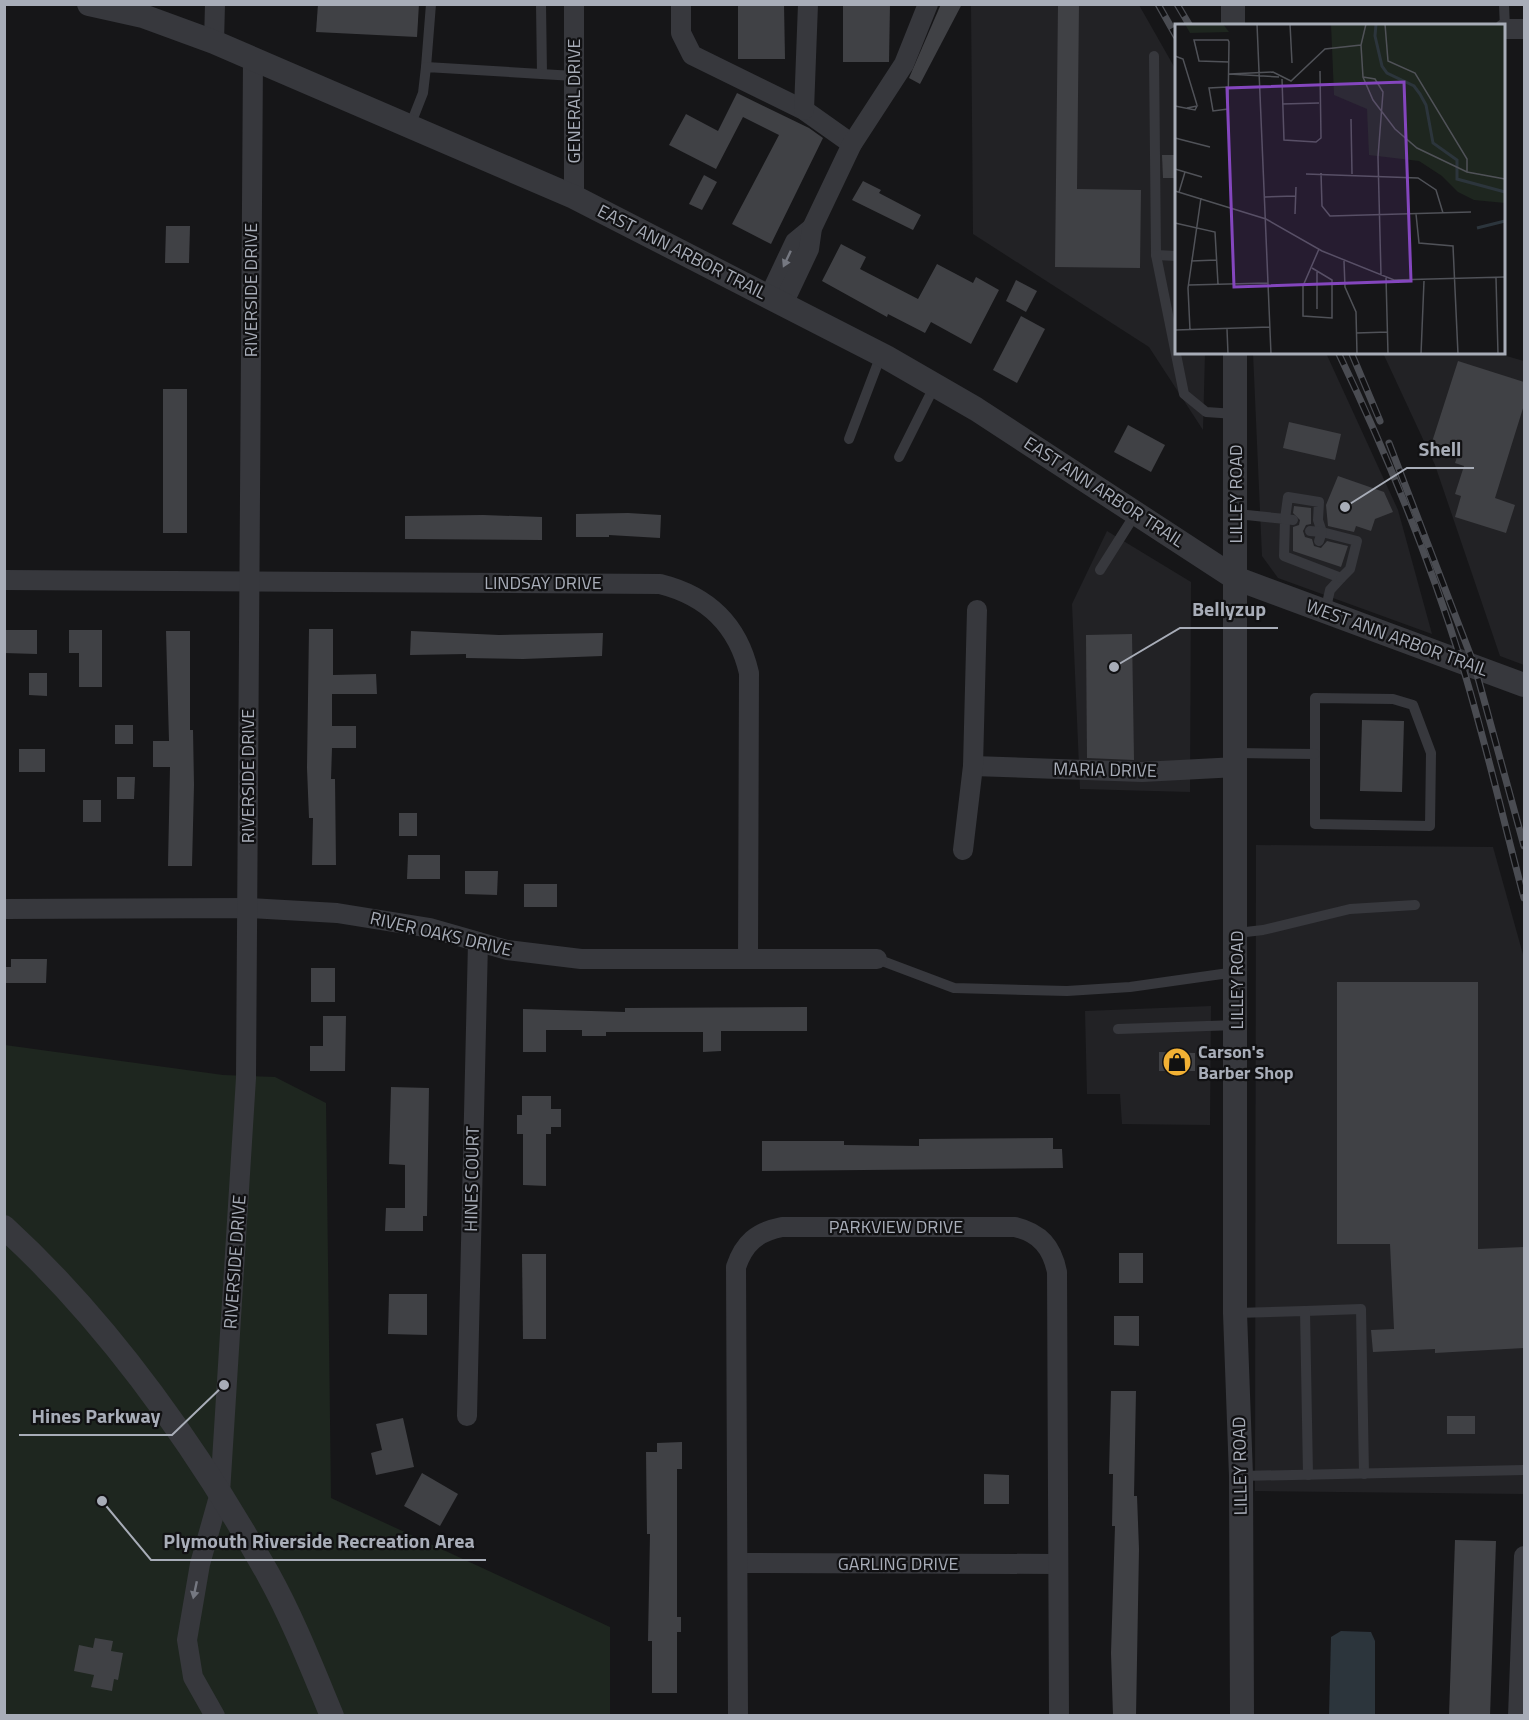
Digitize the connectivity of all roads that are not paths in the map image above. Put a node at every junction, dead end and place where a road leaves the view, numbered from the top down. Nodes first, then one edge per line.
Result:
1 (89, 4) edge
2 (215, 4) edge
3 (431, 4) edge
4 (542, 4) edge
5 (574, 4) edge
6 (681, 4) edge
7 (808, 4) edge
8 (928, 4) edge
9 (1233, 4) edge
10 (1504, 4) edge
11 (1233, 24) edge
12 (1504, 24) edge
13 (1524, 28) edge
14 (1505, 29) edge
15 (214, 42) junction
16 (1154, 56) dead end
17 (253, 59) junction
18 (426, 67) junction
19 (542, 74) junction
20 (574, 76) junction
21 (804, 110) junction
22 (410, 126) junction
23 (852, 144) junction
24 (574, 197) junction
25 (1156, 255) junction
26 (1175, 256) edge
27 (776, 300) junction
28 (1175, 349) edge
29 (1176, 354) edge
30 (1235, 354) edge
31 (881, 355) junction
32 (935, 385) junction
33 (1236, 414) junction
34 (849, 439) dead end
35 (899, 457) dead end
36 (1136, 513) junction
37 (1237, 514) junction
38 (1289, 525) junction
39 (1100, 570) dead end
40 (1341, 578) junction
41 (1235, 579) junction
42 (4, 580) edge
43 (249, 582) junction
44 (977, 610) dead end
45 (1324, 612) junction
46 (1524, 685) edge
47 (1315, 754) junction
48 (1237, 760) junction
49 (973, 766) junction
50 (963, 850) dead end
51 (1415, 905) dead end
52 (248, 908) junction
53 (4, 909) edge
54 (1237, 933) junction
55 (478, 942) junction
56 (748, 959) junction
57 (877, 959) joint
58 (1237, 972) junction
59 (1237, 1025) junction
60 (1118, 1029) dead end
61 (4, 1227) edge
62 (1305, 1311) junction
63 (1235, 1313) junction
64 (467, 1416) dead end
65 (1524, 1470) edge
66 (1364, 1474) junction
67 (1308, 1475) junction
68 (1241, 1476) junction
69 (220, 1493) junction
70 (1524, 1556) edge
71 (738, 1563) junction
72 (1057, 1564) junction
73 (215, 1716) edge
74 (332, 1716) edge
75 (738, 1716) edge
76 (1059, 1716) edge
77 (1242, 1716) edge
78 (1518, 1716) edge

1 - 15 street, EAST ANN ARBOR TRAIL
2 - 15 street
3 - 18 lane
4 - 19 lane
5 - 20 street, GENERAL DRIVE
6 - 21 street
7 - 21 street
8 - 23 street
9 - 11 street
10 - 12 lane
13 - 14 street
15 - 17 street, EAST ANN ARBOR TRAIL
16 - 25 lane
17 - 22 street, EAST ANN ARBOR TRAIL
17 - 43 street, RIVERSIDE DRIVE
18 - 19 lane
18 - 22 lane
19 - 20 lane
20 - 24 street, GENERAL DRIVE
21 - 23 street
22 - 24 street, EAST ANN ARBOR TRAIL
23 - 27 street
24 - 27 street, EAST ANN ARBOR TRAIL
25 - 26 lane
25 - 28 lane
27 - 31 street, EAST ANN ARBOR TRAIL
29 - 33 lane
30 - 33 street, LILLEY ROAD
31 - 32 street, EAST ANN ARBOR TRAIL
31 - 34 lane
32 - 35 lane
32 - 36 street, EAST ANN ARBOR TRAIL
33 - 37 street, LILLEY ROAD
36 - 39 lane
36 - 41 street, EAST ANN ARBOR TRAIL
37 - 38 lane
37 - 41 street, LILLEY ROAD
38 - 40 lane
38 - 40 lane
40 - 45 lane
41 - 45 street, WEST ANN ARBOR TRAIL
41 - 48 street, LILLEY ROAD
42 - 43 street, LINDSAY DRIVE
43 - 52 street, RIVERSIDE DRIVE
43 - 56 street, LINDSAY DRIVE
44 - 49 street
45 - 46 street, WEST ANN ARBOR TRAIL
47 - 47 lane
47 - 48 lane
48 - 49 street, MARIA DRIVE
48 - 54 street, LILLEY ROAD
49 - 50 street
51 - 54 lane
52 - 53 street, RIVER OAKS DRIVE
52 - 55 street, RIVER OAKS DRIVE
52 - 69 street, RIVERSIDE DRIVE
54 - 58 street, LILLEY ROAD
55 - 56 street, RIVER OAKS DRIVE
55 - 64 street, HINES COURT
56 - 57 street, RIVER OAKS DRIVE
57 - 58 lane
58 - 59 street, LILLEY ROAD
59 - 60 lane
59 - 63 street, LILLEY ROAD
61 - 69 street
62 - 63 lane
62 - 66 lane
62 - 67 lane
63 - 68 street, LILLEY ROAD
65 - 66 lane
66 - 67 lane
67 - 68 lane
68 - 77 street, LILLEY ROAD
69 -> 73 street, RIVERSIDE DRIVE
69 - 74 street
70 - 78 street
71 - 72 street, GARLING DRIVE
71 - 72 street, PARKVIEW DRIVE
71 - 75 street, PARKVIEW DRIVE
72 - 76 street, PARKVIEW DRIVE

